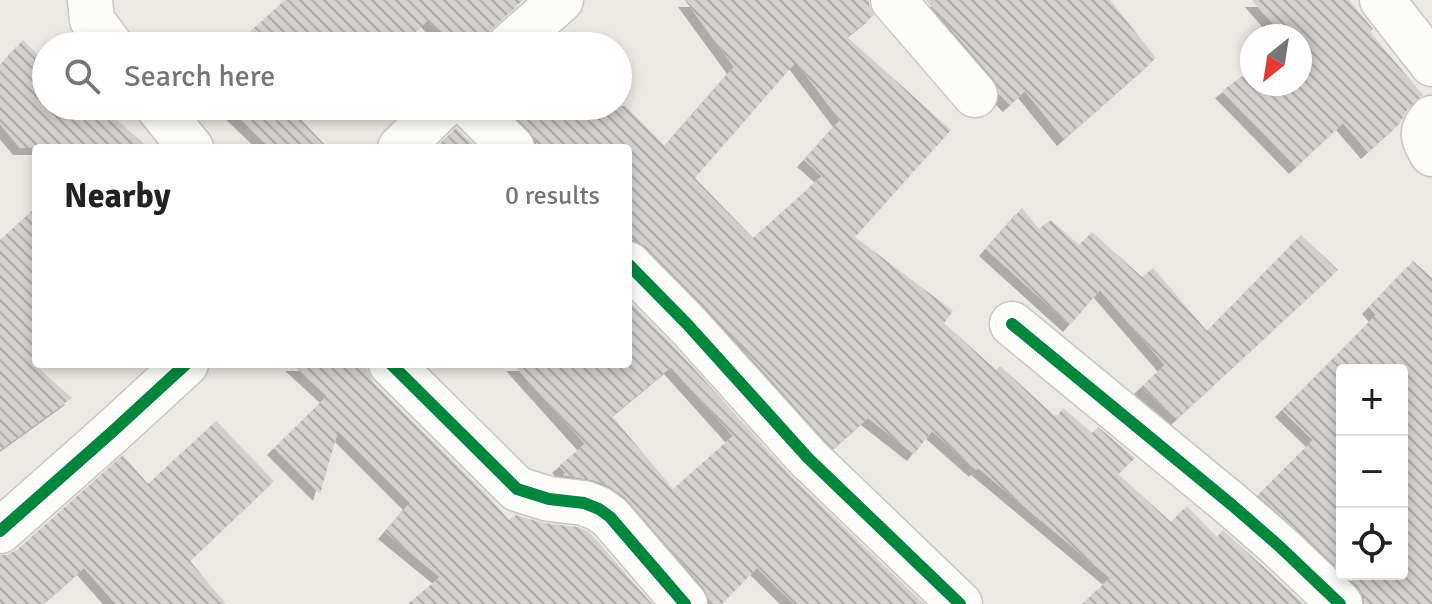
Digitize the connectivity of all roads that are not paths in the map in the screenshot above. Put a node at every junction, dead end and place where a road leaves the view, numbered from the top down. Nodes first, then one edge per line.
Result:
1 (90, 0) edge
2 (893, 0) edge
3 (1382, 0) edge
4 (543, 6) edge
5 (101, 32) edge
6 (521, 32) edge
7 (1432, 64) edge
8 (975, 95) dead end
9 (1432, 118) edge
10 (168, 120) edge
11 (429, 120) edge
12 (484, 120) edge
13 (188, 144) edge
14 (404, 144) edge
15 (508, 144) edge
16 (1432, 154) edge
17 (632, 268) edge
18 (1012, 324) dead end
19 (182, 368) edge
20 (395, 368) edge
21 (0, 531) edge
22 (685, 604) edge
23 (960, 604) edge
24 (1340, 604) edge

1 - 5 street
2 - 8 street
3 - 7 street
4 - 6 street
9 - 16 street
10 - 13 street
11 - 14 street
12 - 15 street
17 - 23 street
18 - 24 street
19 - 21 street
20 - 22 street

